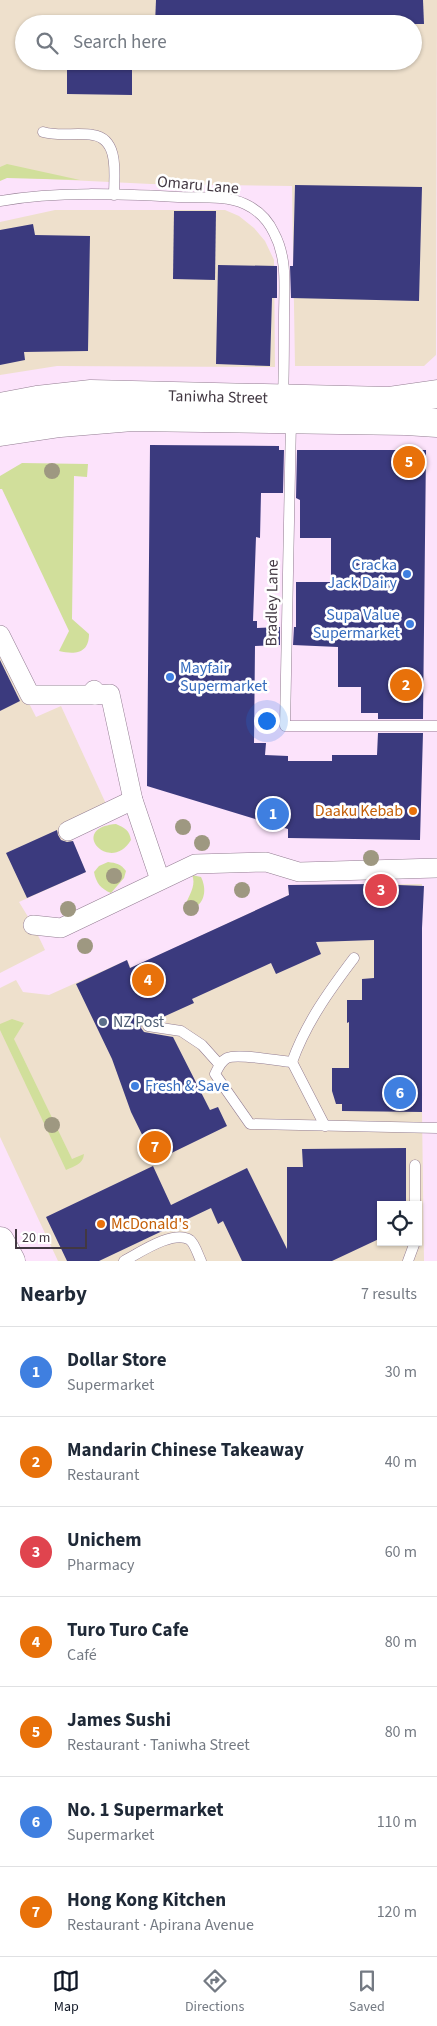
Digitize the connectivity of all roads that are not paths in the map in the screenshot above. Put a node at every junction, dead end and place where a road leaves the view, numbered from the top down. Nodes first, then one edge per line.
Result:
1 (43, 132) dead end
2 (114, 195) junction
3 (0, 201) edge
4 (437, 394) edge
5 (0, 407) edge
6 (286, 409) junction
7 (437, 423) edge
8 (0, 432) edge
9 (0, 635) edge
10 (437, 726) edge
11 (133, 800) junction
12 (68, 831) dead end
13 (437, 868) edge
14 (160, 880) junction
15 (34, 925) dead end
16 (354, 958) dead end
17 (148, 1026) dead end
18 (292, 1062) junction
19 (219, 1064) junction
20 (324, 1126) junction
21 (437, 1128) edge
22 (415, 1165) dead end
23 (415, 1201) edge
24 (0, 1241) edge
25 (414, 1246) edge
26 (10, 1261) edge
27 (124, 1261) edge
28 (201, 1261) edge
29 (408, 1261) edge

1 - 2 lane
2 - 3 lane, Omaru Lane
2 - 6 lane, Omaru Lane
4 - 6 main road, Taniwha Street
5 - 6 main road, Taniwha Street
6 - 7 main road, Taniwha Street
6 - 8 main road, Taniwha Street
6 - 10 lane, Bradley Lane
9 - 11 street
11 - 12 street
11 - 14 street
13 - 14 street
14 - 15 street
16 - 18 lane
17 - 19 lane
18 - 19 lane
18 - 20 lane
19 - 20 lane
20 - 21 lane
22 - 23 lane
24 - 26 main road
25 - 29 lane
27 - 28 lane

